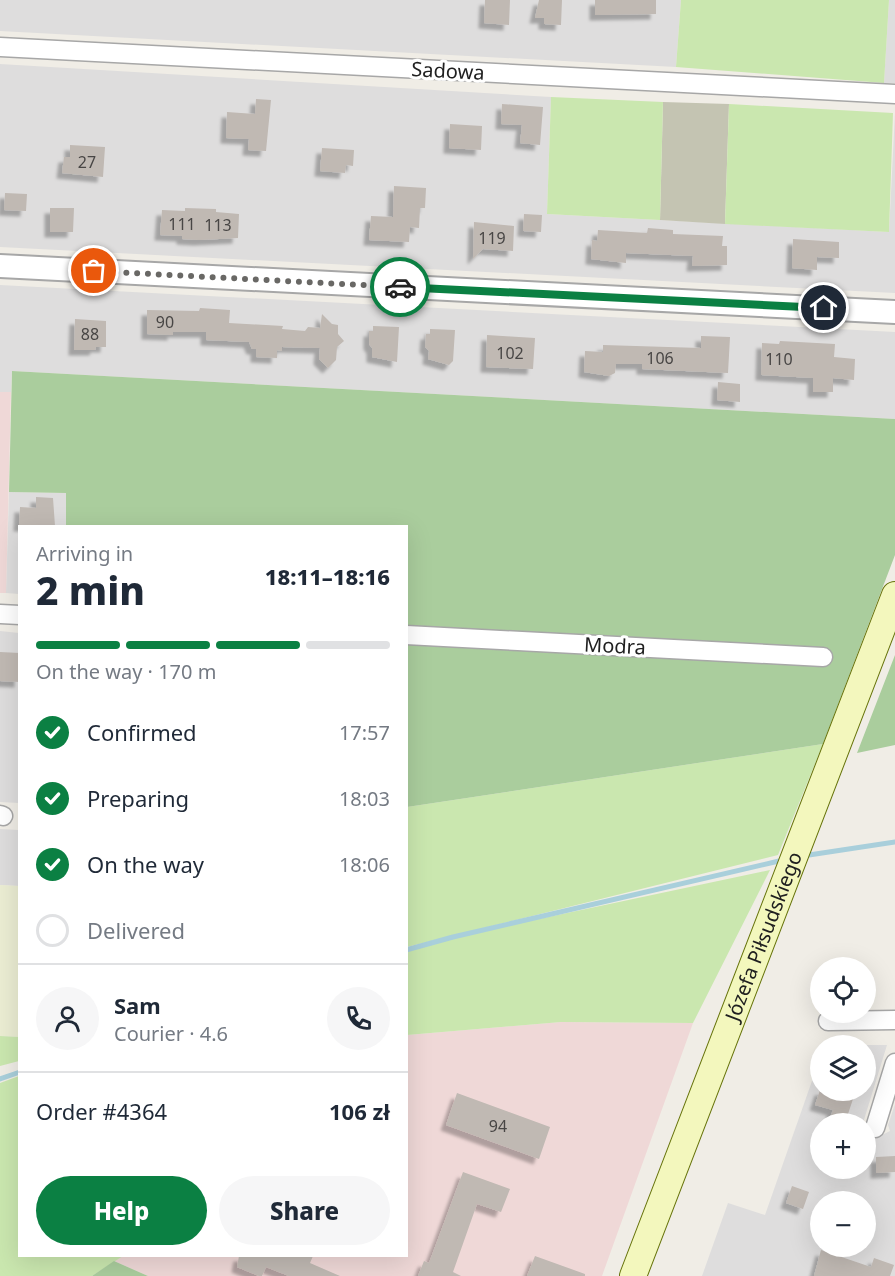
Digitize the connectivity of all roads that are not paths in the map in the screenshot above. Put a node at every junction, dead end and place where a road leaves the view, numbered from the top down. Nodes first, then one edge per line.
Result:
1 (0, 47) edge
2 (895, 94) edge
3 (0, 266) edge
4 (895, 312) edge
5 (895, 595) edge
6 (0, 614) edge
7 (18, 615) edge
8 (408, 635) edge
9 (823, 657) dead end
10 (876, 1020) edge
11 (895, 1020) edge
12 (895, 1063) edge
13 (876, 1125) edge
14 (633, 1276) edge

1 - 2 street, Sadowa
3 - 4 street
5 - 14 main road, Józefa Piłsudskiego
6 - 7 street
8 - 9 street, Modra
10 - 11 street
12 - 13 street

